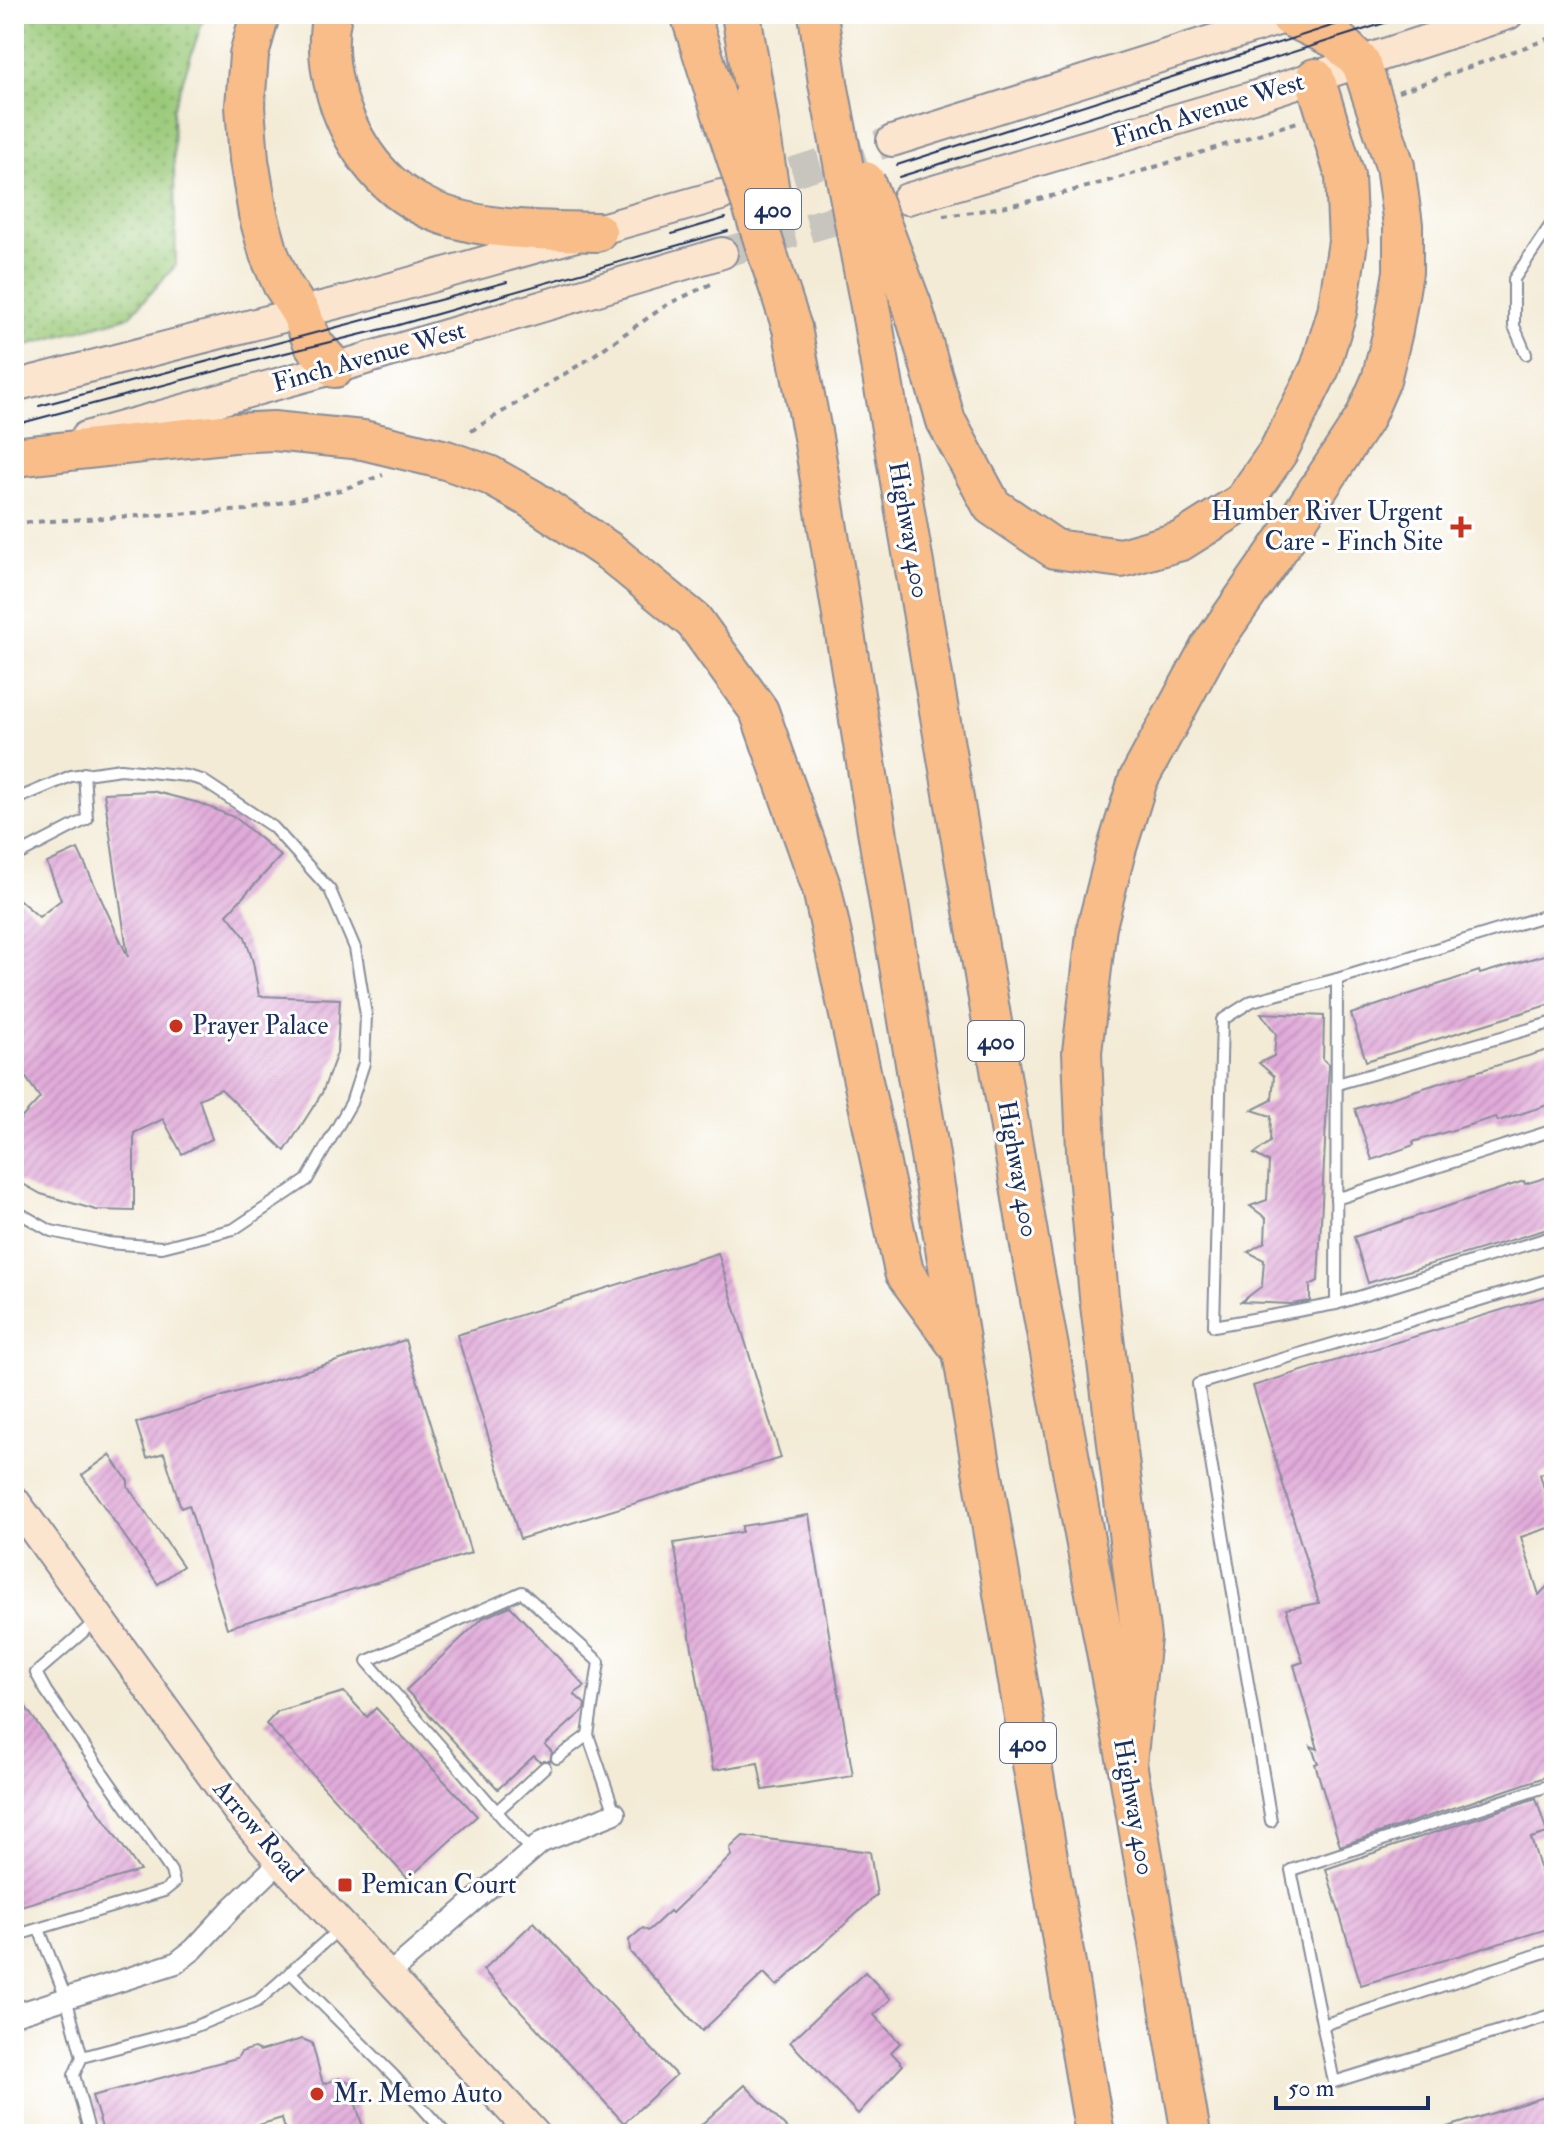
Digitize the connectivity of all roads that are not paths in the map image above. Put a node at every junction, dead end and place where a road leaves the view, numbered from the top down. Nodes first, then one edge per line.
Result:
1 (260, 14) edge
2 (332, 14) edge
3 (690, 14) edge
4 (741, 14) edge
5 (818, 14) edge
6 (1508, 14) edge
7 (1294, 15) edge
8 (1361, 63) junction
9 (1315, 78) junction
10 (828, 83) junction
11 (892, 141) tunnel mouth
12 (721, 195) tunnel mouth
13 (907, 199) tunnel mouth
14 (1554, 220) edge
15 (597, 232) junction
16 (722, 266) tunnel mouth
17 (300, 312) junction
18 (792, 328) junction
19 (1526, 354) dead end
20 (335, 368) junction
21 (14, 386) edge
22 (14, 457) edge
23 (84, 773) junction
24 (14, 800) edge
25 (14, 857) edge
26 (1554, 913) edge
27 (1337, 979) junction
28 (1554, 1022) edge
29 (1337, 1084) junction
30 (1554, 1130) edge
31 (1336, 1199) junction
32 (14, 1210) edge
33 (1554, 1236) edge
34 (1554, 1278) edge
35 (1336, 1304) junction
36 (962, 1352) junction
37 (14, 1501) edge
38 (99, 1619) junction
39 (588, 1735) junction
40 (557, 1758) dead end
41 (1127, 1763) junction
42 (545, 1767) dead end
43 (1554, 1784) edge
44 (497, 1811) junction
45 (615, 1813) joint
46 (1271, 1821) dead end
47 (531, 1851) junction
48 (281, 1861) junction
49 (342, 1927) junction
50 (39, 1929) junction
51 (14, 1936) edge
52 (1554, 1949) edge
53 (290, 1972) junction
54 (388, 1975) junction
55 (66, 1998) junction
56 (1554, 2014) edge
57 (14, 2015) edge
58 (1323, 2025) junction
59 (82, 2057) junction
60 (90, 2134) edge
61 (446, 2134) edge
62 (534, 2134) edge
63 (1095, 2134) edge
64 (1191, 2134) edge

1 - 17 highway
2 - 15 highway
3 - 18 highway, bridge
4 - 18 highway, 400, bridge
5 - 10 highway, Highway 400 / 400
6 - 8 main road, Finch Avenue West
7 - 8 highway
7 - 11 main road
8 - 9 main road, Finch Avenue West
8 - 41 highway
9 - 10 highway, bridge
9 - 13 main road, Finch Avenue West
10 - 41 highway, Highway 400 / 400, bridge
12 - 15 main road
14 - 19 lane
15 - 17 main road
16 - 20 main road, Finch Avenue West
17 - 20 highway
17 - 21 main road
18 - 36 highway, 400
20 - 22 main road, Finch Avenue West
22 - 36 highway
23 - 24 lane
23 - 25 lane
23 - 32 lane
26 - 27 lane
27 - 29 lane
27 - 35 lane
28 - 29 lane
29 - 31 lane
30 - 31 lane
31 - 35 lane
33 - 35 lane
34 - 46 lane
36 - 63 highway, 400
37 - 38 main road, Arrow Road
38 - 48 main road, Arrow Road
38 - 50 lane
39 - 40 lane
39 - 44 lane
39 - 45 lane
41 - 64 highway, Highway 400 / 400
42 - 44 lane
43 - 58 lane
44 - 47 lane
45 - 47 street
47 - 54 street
48 - 49 main road, Arrow Road
48 - 55 street
49 - 53 lane
49 - 54 main road, Arrow Road
50 - 51 lane
50 - 55 lane
52 - 58 lane
53 - 59 lane
53 - 61 lane
54 - 62 main road, Arrow Road
55 - 57 street
55 - 59 lane
56 - 58 lane
59 - 60 lane

